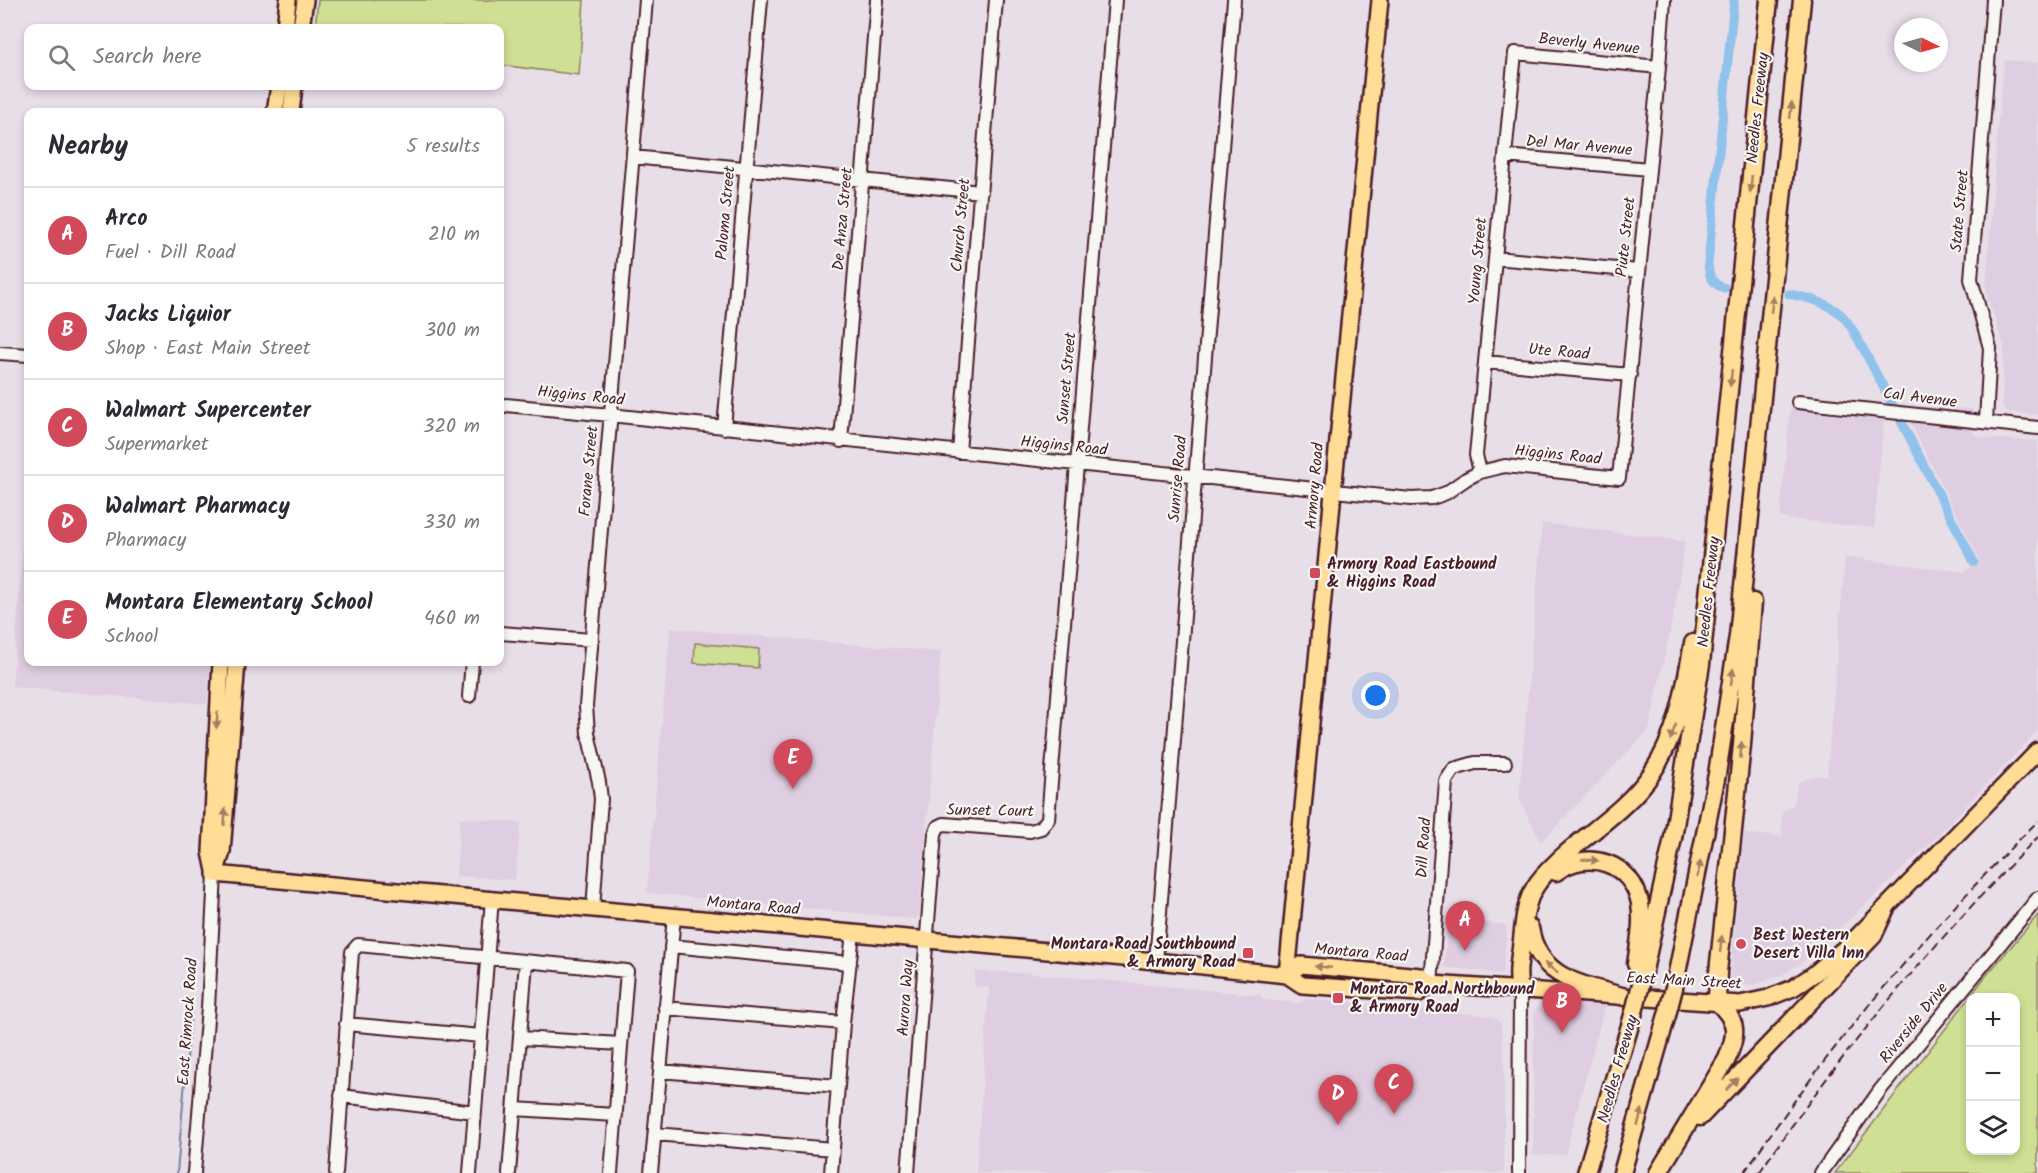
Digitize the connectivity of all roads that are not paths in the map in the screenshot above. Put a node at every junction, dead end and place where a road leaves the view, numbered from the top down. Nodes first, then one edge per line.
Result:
1 (288, 0) edge
2 (305, 0) edge
3 (646, 0) edge
4 (761, 0) edge
5 (877, 0) edge
6 (996, 0) edge
7 (1115, 0) edge
8 (1234, 0) edge
9 (1380, 0) edge
10 (1664, 0) edge
11 (1769, 0) edge
12 (1802, 0) edge
13 (1993, 0) edge
14 (285, 24) edge
15 (302, 24) edge
16 (1515, 53) joint
17 (1659, 68) junction
18 (278, 90) edge
19 (294, 90) edge
20 (276, 108) edge
21 (291, 108) edge
22 (1505, 156) junction
23 (633, 157) junction
24 (747, 168) junction
25 (1649, 169) junction
26 (863, 180) junction
27 (981, 192) junction
28 (1495, 258) junction
29 (1639, 271) junction
30 (0, 353) edge
31 (24, 355) edge
32 (1485, 362) junction
33 (1630, 375) junction
34 (1798, 402) dead end
35 (504, 406) edge
36 (610, 415) junction
37 (1986, 422) junction
38 (1760, 425) junction
39 (724, 428) junction
40 (2038, 428) edge
41 (842, 441) junction
42 (959, 452) junction
43 (1077, 463) junction
44 (1480, 472) junction
45 (1194, 476) junction
46 (1619, 478) joint
47 (1719, 489) junction
48 (1332, 490) junction
49 (504, 633) edge
50 (592, 640) junction
51 (221, 666) edge
52 (237, 666) edge
53 (472, 666) edge
54 (469, 696) dead end
55 (2038, 751) edge
56 (1505, 763) dead end
57 (938, 827) joint
58 (1041, 828) joint
59 (216, 874) junction
60 (2038, 898) edge
61 (492, 900) junction
62 (1886, 908) junction
63 (593, 909) junction
64 (674, 916) junction
65 (1530, 928) junction
66 (853, 933) junction
67 (927, 940) junction
68 (671, 946) junction
69 (487, 957) junction
70 (1156, 961) junction
71 (526, 962) junction
72 (850, 963) junction
73 (1287, 975) junction
74 (1431, 984) junction
75 (1520, 990) junction
76 (1632, 998) junction
77 (1717, 1002) junction
78 (665, 1008) junction
79 (843, 1023) junction
80 (346, 1024) junction
81 (481, 1036) junction
82 (520, 1038) junction
83 (621, 1044) junction
84 (660, 1071) junction
85 (838, 1086) junction
86 (341, 1096) junction
87 (514, 1109) junction
88 (475, 1112) junction
89 (615, 1115) junction
90 (655, 1134) junction
91 (1677, 1142) junction
92 (833, 1149) junction
93 (194, 1173) edge
94 (339, 1173) edge
95 (470, 1173) edge
96 (509, 1173) edge
97 (611, 1173) edge
98 (651, 1173) edge
99 (831, 1173) edge
100 (908, 1173) edge
101 (1519, 1173) edge
102 (1586, 1173) edge
103 (1622, 1173) edge
104 (1658, 1173) edge
105 (1821, 1173) edge

1 - 14 main road
2 - 15 main road
3 - 23 street, Forane Street
4 - 24 street, Paloma Street
5 - 26 street, De Anza Street
6 - 27 street, Church Street
7 - 43 street, Sunset Street
8 - 45 street, Sunrise Road
9 - 48 main road, Armory Road
10 - 17 street, Piute Street
11 -> 47 highway, Needles Freeway
38 -> 12 highway, Needles Freeway
13 - 37 street, State Street
16 - 17 street, Beverly Avenue
16 - 22 street, Young Street
17 - 25 street, Piute Street
18 - 20 main road
19 - 21 main road
22 - 25 street, Del Mar Avenue
22 - 28 street, Young Street
23 - 24 street
23 - 36 street, Forane Street
24 - 26 street
24 - 39 street, Paloma Street
25 - 29 street, Piute Street
26 - 27 street
26 - 41 street, De Anza Street
27 - 42 street, Church Street
28 - 29 street
28 - 32 street, Young Street
29 - 33 street, Piute Street
30 - 31 street
32 - 33 street, Ute Road
32 - 44 street, Young Street
33 - 46 street, Piute Street
34 - 37 street, Cal Avenue
35 - 36 street, Higgins Road
36 - 39 street, Higgins Road
36 - 50 street, Forane Street
37 - 40 street, Cal Avenue
77 -> 38 highway
103 -> 38 highway, Needles Freeway, bridge
39 - 41 street, Higgins Road
41 - 42 street, Higgins Road
42 - 43 street, Higgins Road
43 - 45 street, Higgins Road
43 - 58 street, Sunset Street
44 - 46 street, Higgins Road
44 - 48 street, Higgins Road
45 - 48 street, Higgins Road
45 - 70 street, Sunrise Road
47 -> 75 highway
47 - 76 highway, Needles Freeway
48 - 73 main road, Armory Road
49 - 50 street
50 - 63 street, Forane Street
51 -> 59 main road, East Rimrock Road
59 -> 52 main road, East Rimrock Road
53 - 54 street
55 - 62 main road, East Main Street
56 - 74 street, Dill Road
57 - 58 street, Sunset Court
57 - 67 street, Aurora Way
59 - 61 main road, Montara Road
59 - 93 street, East Rimrock Road
60 - 105 street, Riverside Drive
61 - 63 main road, Montara Road
61 - 69 street
62 - 77 main road, East Main Street
91 -> 62 highway
63 - 64 main road, Montara Road
64 - 66 main road, Montara Road
64 - 68 street
65 - 75 highway
76 -> 65 highway
65 -> 76 highway
66 - 67 main road, Montara Road
66 - 72 street
67 - 70 main road, Montara Road
67 - 100 street, Aurora Way
68 - 72 street
68 - 78 street
69 - 71 street
69 - 80 street
69 - 81 street
70 - 73 main road, Montara Road
71 - 82 street
71 - 83 street
72 - 79 street
73 - 74 main road, Montara Road
74 - 75 main road, Montara Road
75 - 76 main road, East Main Street
75 - 101 street
76 - 77 main road, East Main Street
76 - 102 highway, Needles Freeway
77 - 91 highway
78 - 79 street
78 - 84 street
79 - 85 street
80 - 81 street
80 - 86 street
81 - 88 street
82 - 83 street
82 - 87 street
83 - 89 street
84 - 85 street
84 - 90 street
85 - 92 street
86 - 88 street
86 - 94 street
87 - 89 street
87 - 96 street
88 - 95 street
89 - 97 street
90 - 92 street
90 - 98 street
91 - 104 highway
92 - 99 street

